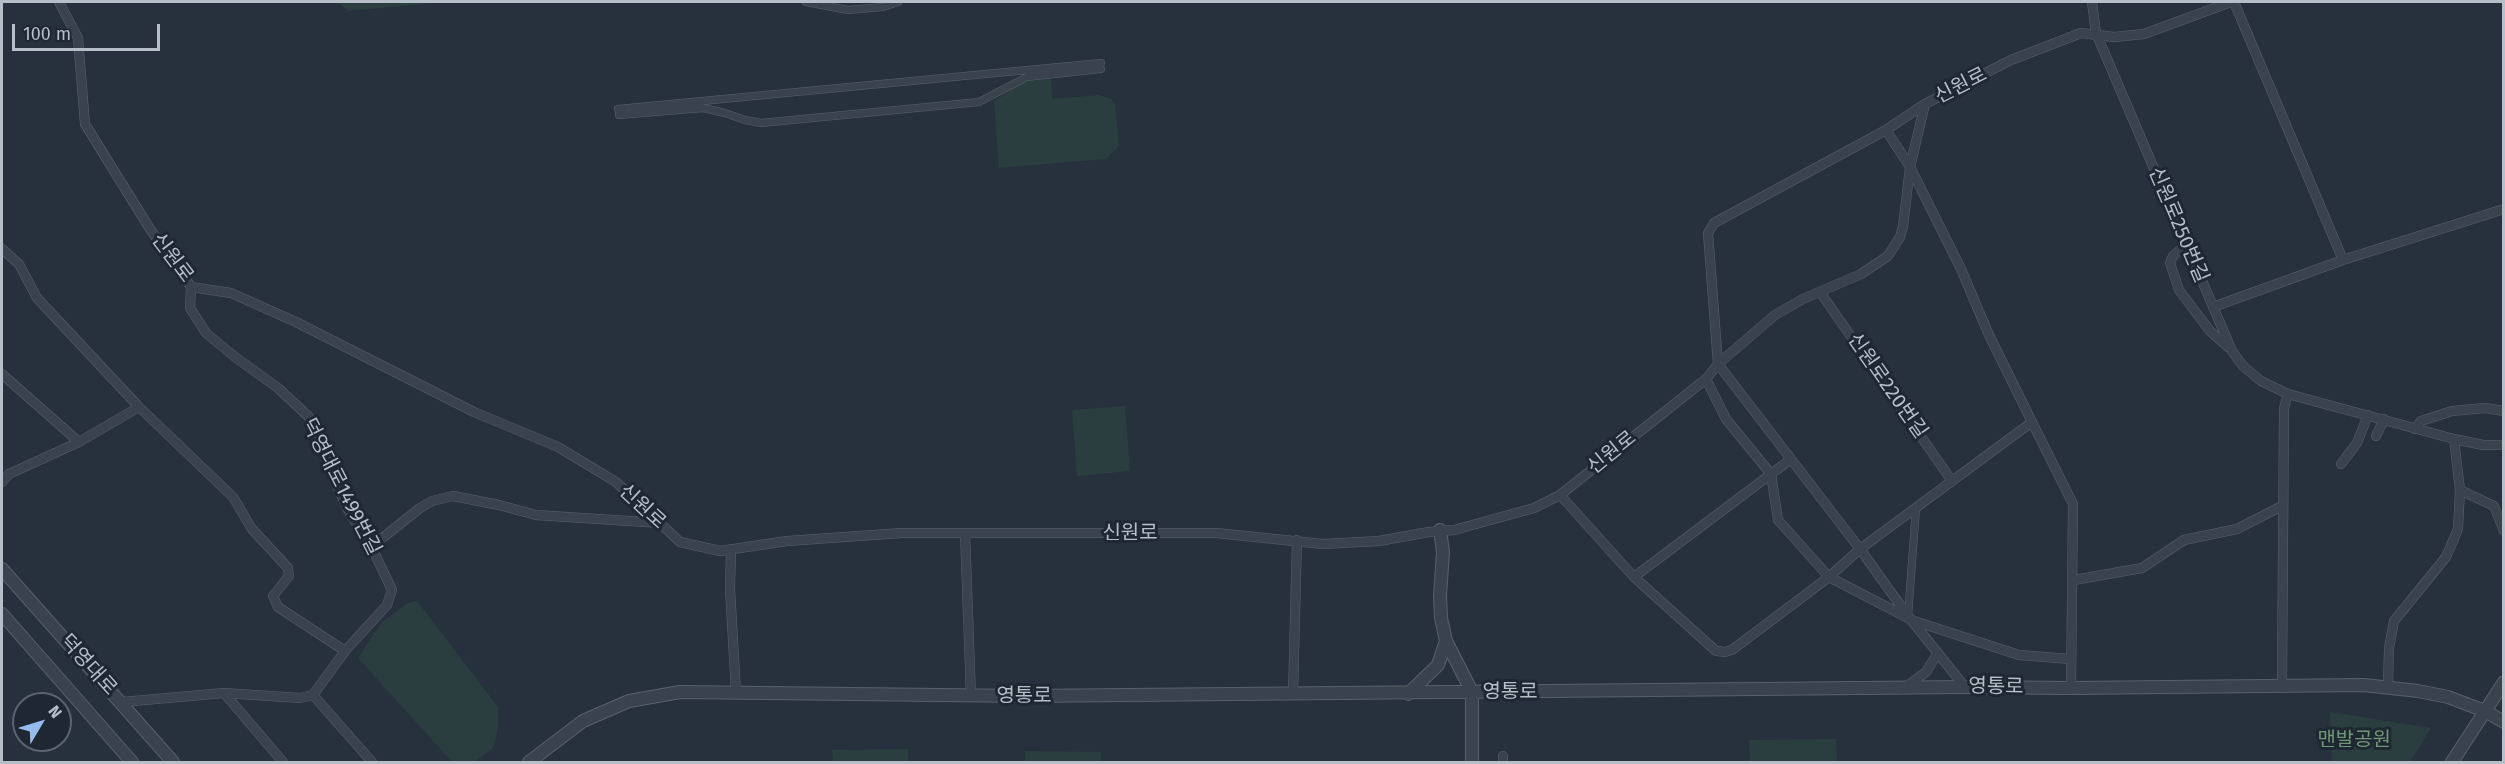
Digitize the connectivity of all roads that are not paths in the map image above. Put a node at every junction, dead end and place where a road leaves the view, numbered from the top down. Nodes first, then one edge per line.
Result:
1 (60, 2) edge
2 (806, 2) edge
3 (898, 2) edge
4 (2092, 2) edge
5 (2233, 2) edge
6 (2096, 33) junction
7 (1101, 66) joint
8 (1925, 104) junction
9 (1886, 130) junction
10 (1910, 167) junction
11 (2504, 209) edge
12 (2186, 245) junction
13 (2, 249) edge
14 (2343, 260) junction
15 (191, 287) junction
16 (1820, 292) junction
17 (2213, 307) junction
18 (2232, 351) junction
19 (1718, 364) junction
20 (2, 374) edge
21 (1706, 379) junction
22 (2288, 394) junction
23 (139, 407) junction
24 (2504, 411) edge
25 (2368, 415) junction
26 (2384, 419) junction
27 (2032, 422) junction
28 (2415, 429) junction
29 (2376, 436) dead end
30 (2454, 440) junction
31 (79, 442) junction
32 (2504, 445) edge
33 (1791, 459) junction
34 (2341, 464) dead end
35 (1772, 474) junction
36 (1952, 481) junction
37 (2, 482) edge
38 (2460, 490) junction
39 (1560, 495) junction
40 (2282, 506) junction
41 (1916, 508) junction
42 (660, 523) junction
43 (1440, 530) junction
44 (2504, 531) edge
45 (965, 533) junction
46 (1297, 540) junction
47 (370, 547) junction
48 (731, 549) junction
49 (1860, 549) junction
50 (2, 569) edge
51 (1829, 577) junction
52 (1634, 578) junction
53 (2074, 580) junction
54 (2, 614) edge
55 (1911, 619) junction
56 (1446, 641) junction
57 (345, 651) junction
58 (1938, 653) junction
59 (2070, 659) junction
60 (2504, 682) edge
61 (2282, 686) junction
62 (1965, 687) junction
63 (2388, 687) junction
64 (1903, 688) junction
65 (2071, 688) junction
66 (1472, 692) junction
67 (224, 693) junction
68 (736, 693) junction
69 (1293, 694) junction
70 (1408, 694) junction
71 (313, 695) junction
72 (971, 696) junction
73 (122, 702) junction
74 (2485, 711) junction
75 (2504, 722) edge
76 (132, 762) edge
77 (173, 762) edge
78 (283, 762) edge
79 (372, 762) edge
80 (529, 762) edge
81 (1472, 762) edge
82 (2452, 762) edge

1 - 15 street, 신원로
2 - 3 street
4 - 6 street, 신원로250번길
5 - 6 street, 신원로
5 - 14 street
6 - 8 street, 신원로
6 - 12 street, 신원로250번길
7 - 7 street
8 - 9 street
8 - 10 street, 신원로
9 - 10 street
9 - 19 street
10 - 16 street, 신원로
10 - 27 street
11 - 14 street
12 - 17 street, 신원로250번길
12 - 18 street
13 - 23 street
14 - 17 street
15 - 42 street, 신원로
15 - 47 street, 덕영대로1499번길
16 - 19 street, 신원로
16 - 36 street, 신원로220번길
17 - 18 street, 신원로250번길
18 - 22 street, 신원로250번길
19 - 21 street, 신원로
19 - 33 street
20 - 31 street
21 - 35 street
21 - 39 street, 신원로
22 - 25 street, 신원로250번길
22 - 40 street
23 - 31 street
23 - 57 street
24 - 28 street
25 - 26 street, 신원로250번길
25 - 34 street
26 - 28 street, 신원로250번길
26 - 29 street
27 - 36 street
27 - 53 street
28 - 30 street, 신원로250번길
30 - 32 street, 신원로250번길
30 - 38 street
31 - 37 street
33 - 35 street
33 - 49 street
35 - 51 street
35 - 52 street
36 - 41 street
38 - 44 street
38 - 63 street
39 - 43 street, 신원로
39 - 52 street
40 - 53 street
40 - 61 street
41 - 49 street
41 - 55 street
42 - 47 street
42 - 48 street, 신원로
43 - 46 street, 신원로
43 - 56 street
45 - 46 street, 신원로
45 - 48 street, 신원로
45 - 72 street
46 - 69 street
47 - 57 street, 덕영대로1499번길
48 - 68 street
49 - 51 street
49 - 55 street
50 - 73 street, 덕영대로
51 - 52 street
51 - 55 street
53 - 59 street
54 - 76 street, 덕영대로
55 - 58 street
55 - 59 street
56 - 66 street
56 - 70 street
57 - 71 street, 덕영대로1499번길
58 - 62 street
58 - 64 street
59 - 65 street
60 - 74 street
61 - 63 street, 영통로
61 - 65 street, 영통로
62 - 64 street, 영통로
62 - 65 street, 영통로
63 - 74 street, 영통로
64 - 66 street, 영통로
66 - 70 street, 영통로
66 - 81 street
67 - 71 street
67 - 73 street
67 - 78 street
68 - 72 street, 영통로
68 - 80 street, 영통로
69 - 70 street, 영통로
69 - 72 street, 영통로
71 - 79 street
73 - 77 street, 덕영대로
74 - 75 street, 영통로
74 - 82 street

